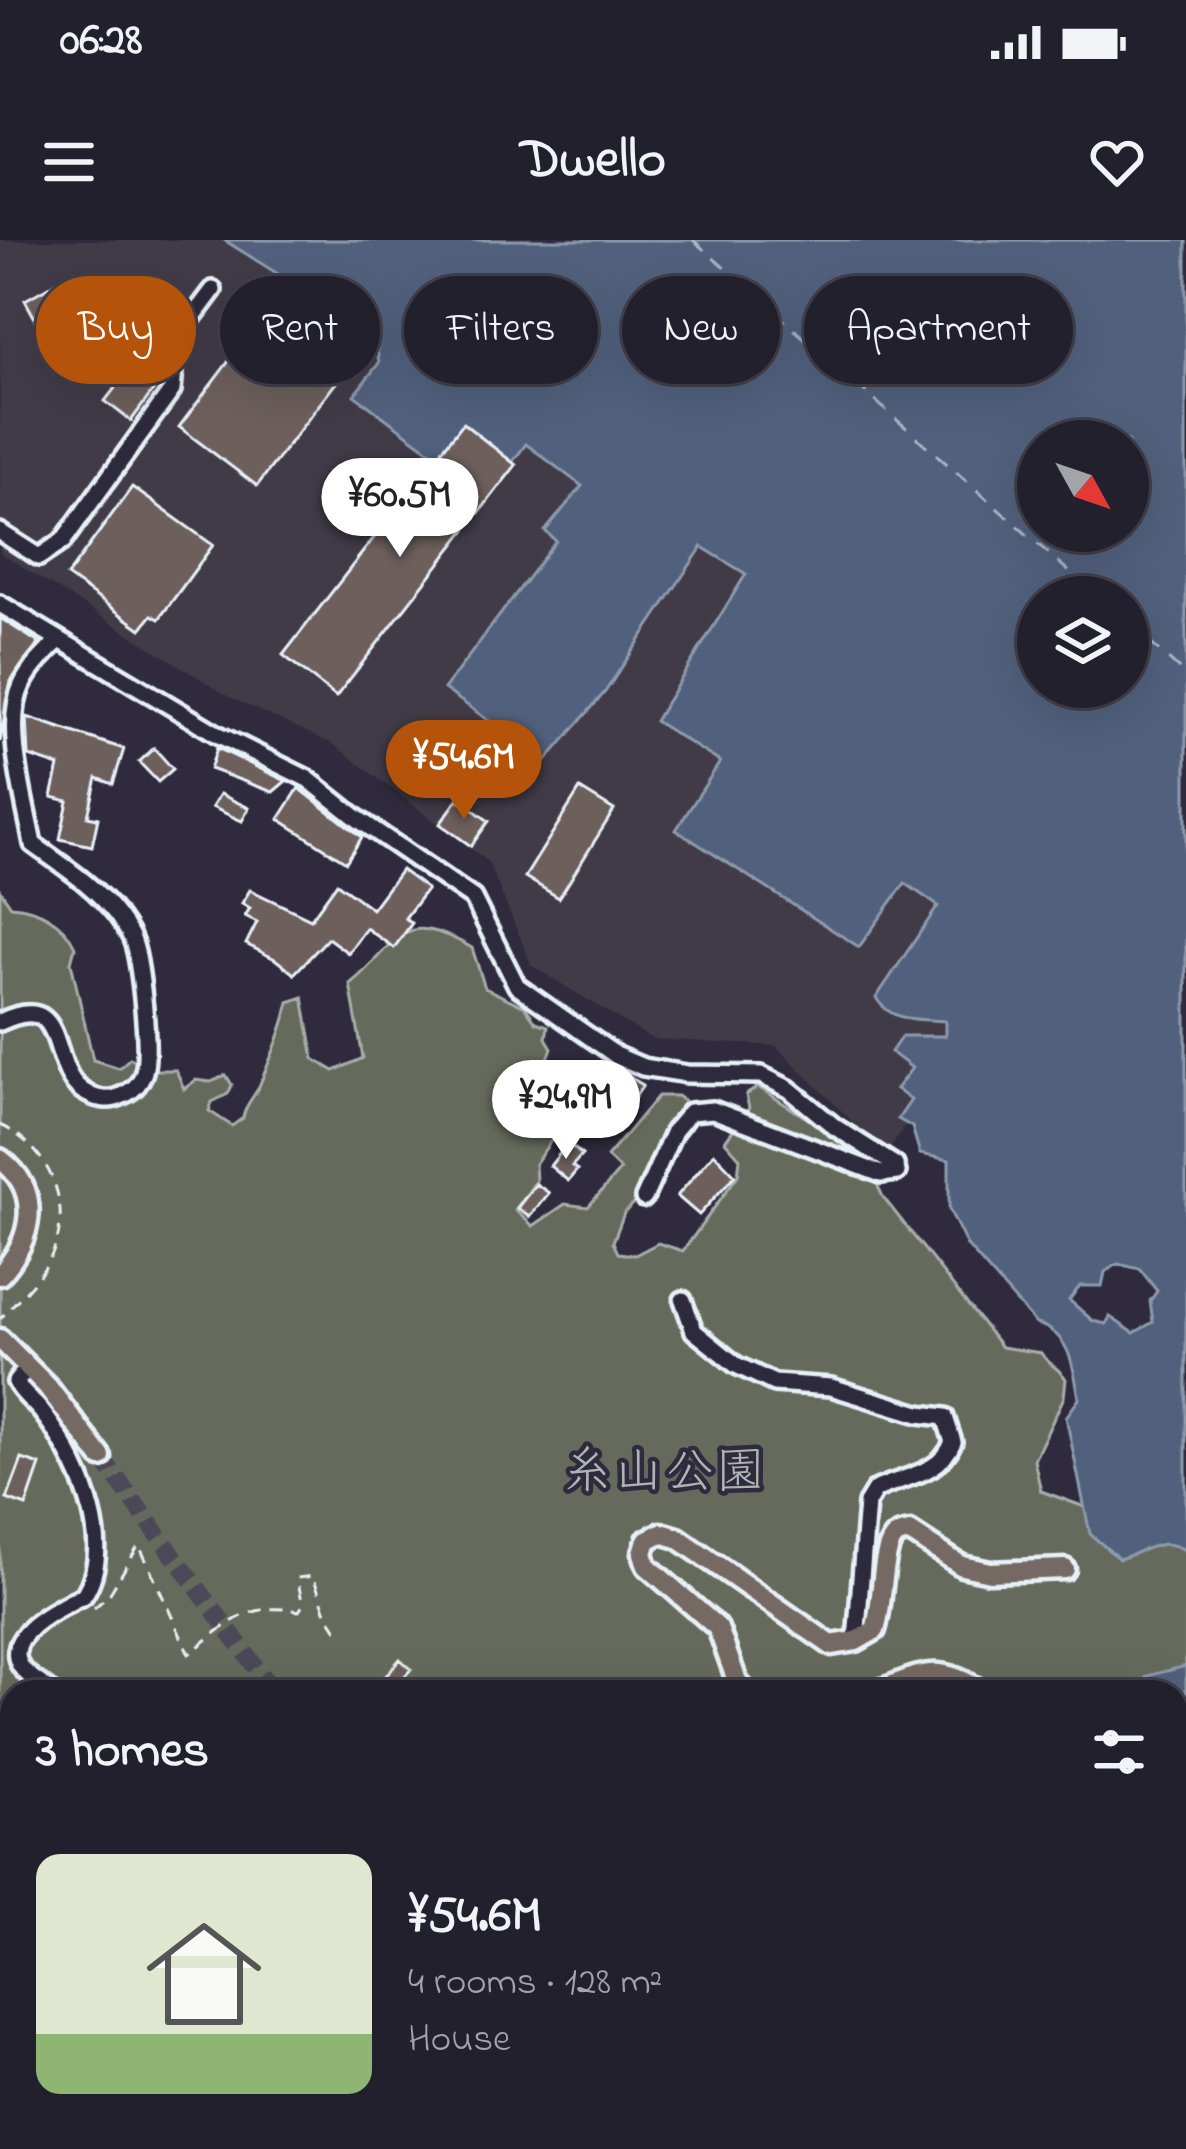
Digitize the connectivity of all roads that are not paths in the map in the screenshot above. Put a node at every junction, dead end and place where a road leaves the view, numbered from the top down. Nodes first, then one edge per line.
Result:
1 (213, 290) dead end
2 (0, 532) edge
3 (0, 604) edge
4 (58, 641) junction
5 (0, 1022) edge
6 (0, 1159) edge
7 (644, 1198) dead end
8 (0, 1274) edge
9 (683, 1300) dead end
10 (0, 1339) edge
11 (28, 1366) junction
12 (101, 1457) tunnel mouth
13 (1065, 1569) dead end
14 (856, 1641) junction
15 (36, 1680) edge
16 (737, 1680) edge
17 (909, 1680) edge
18 (964, 1680) edge

1 - 2 street
3 - 4 street
4 - 5 street
4 - 7 street
6 - 8 main road
9 - 14 street
10 - 11 main road
11 - 12 main road
11 - 15 street
13 - 14 main road
14 - 16 main road
17 - 18 main road

